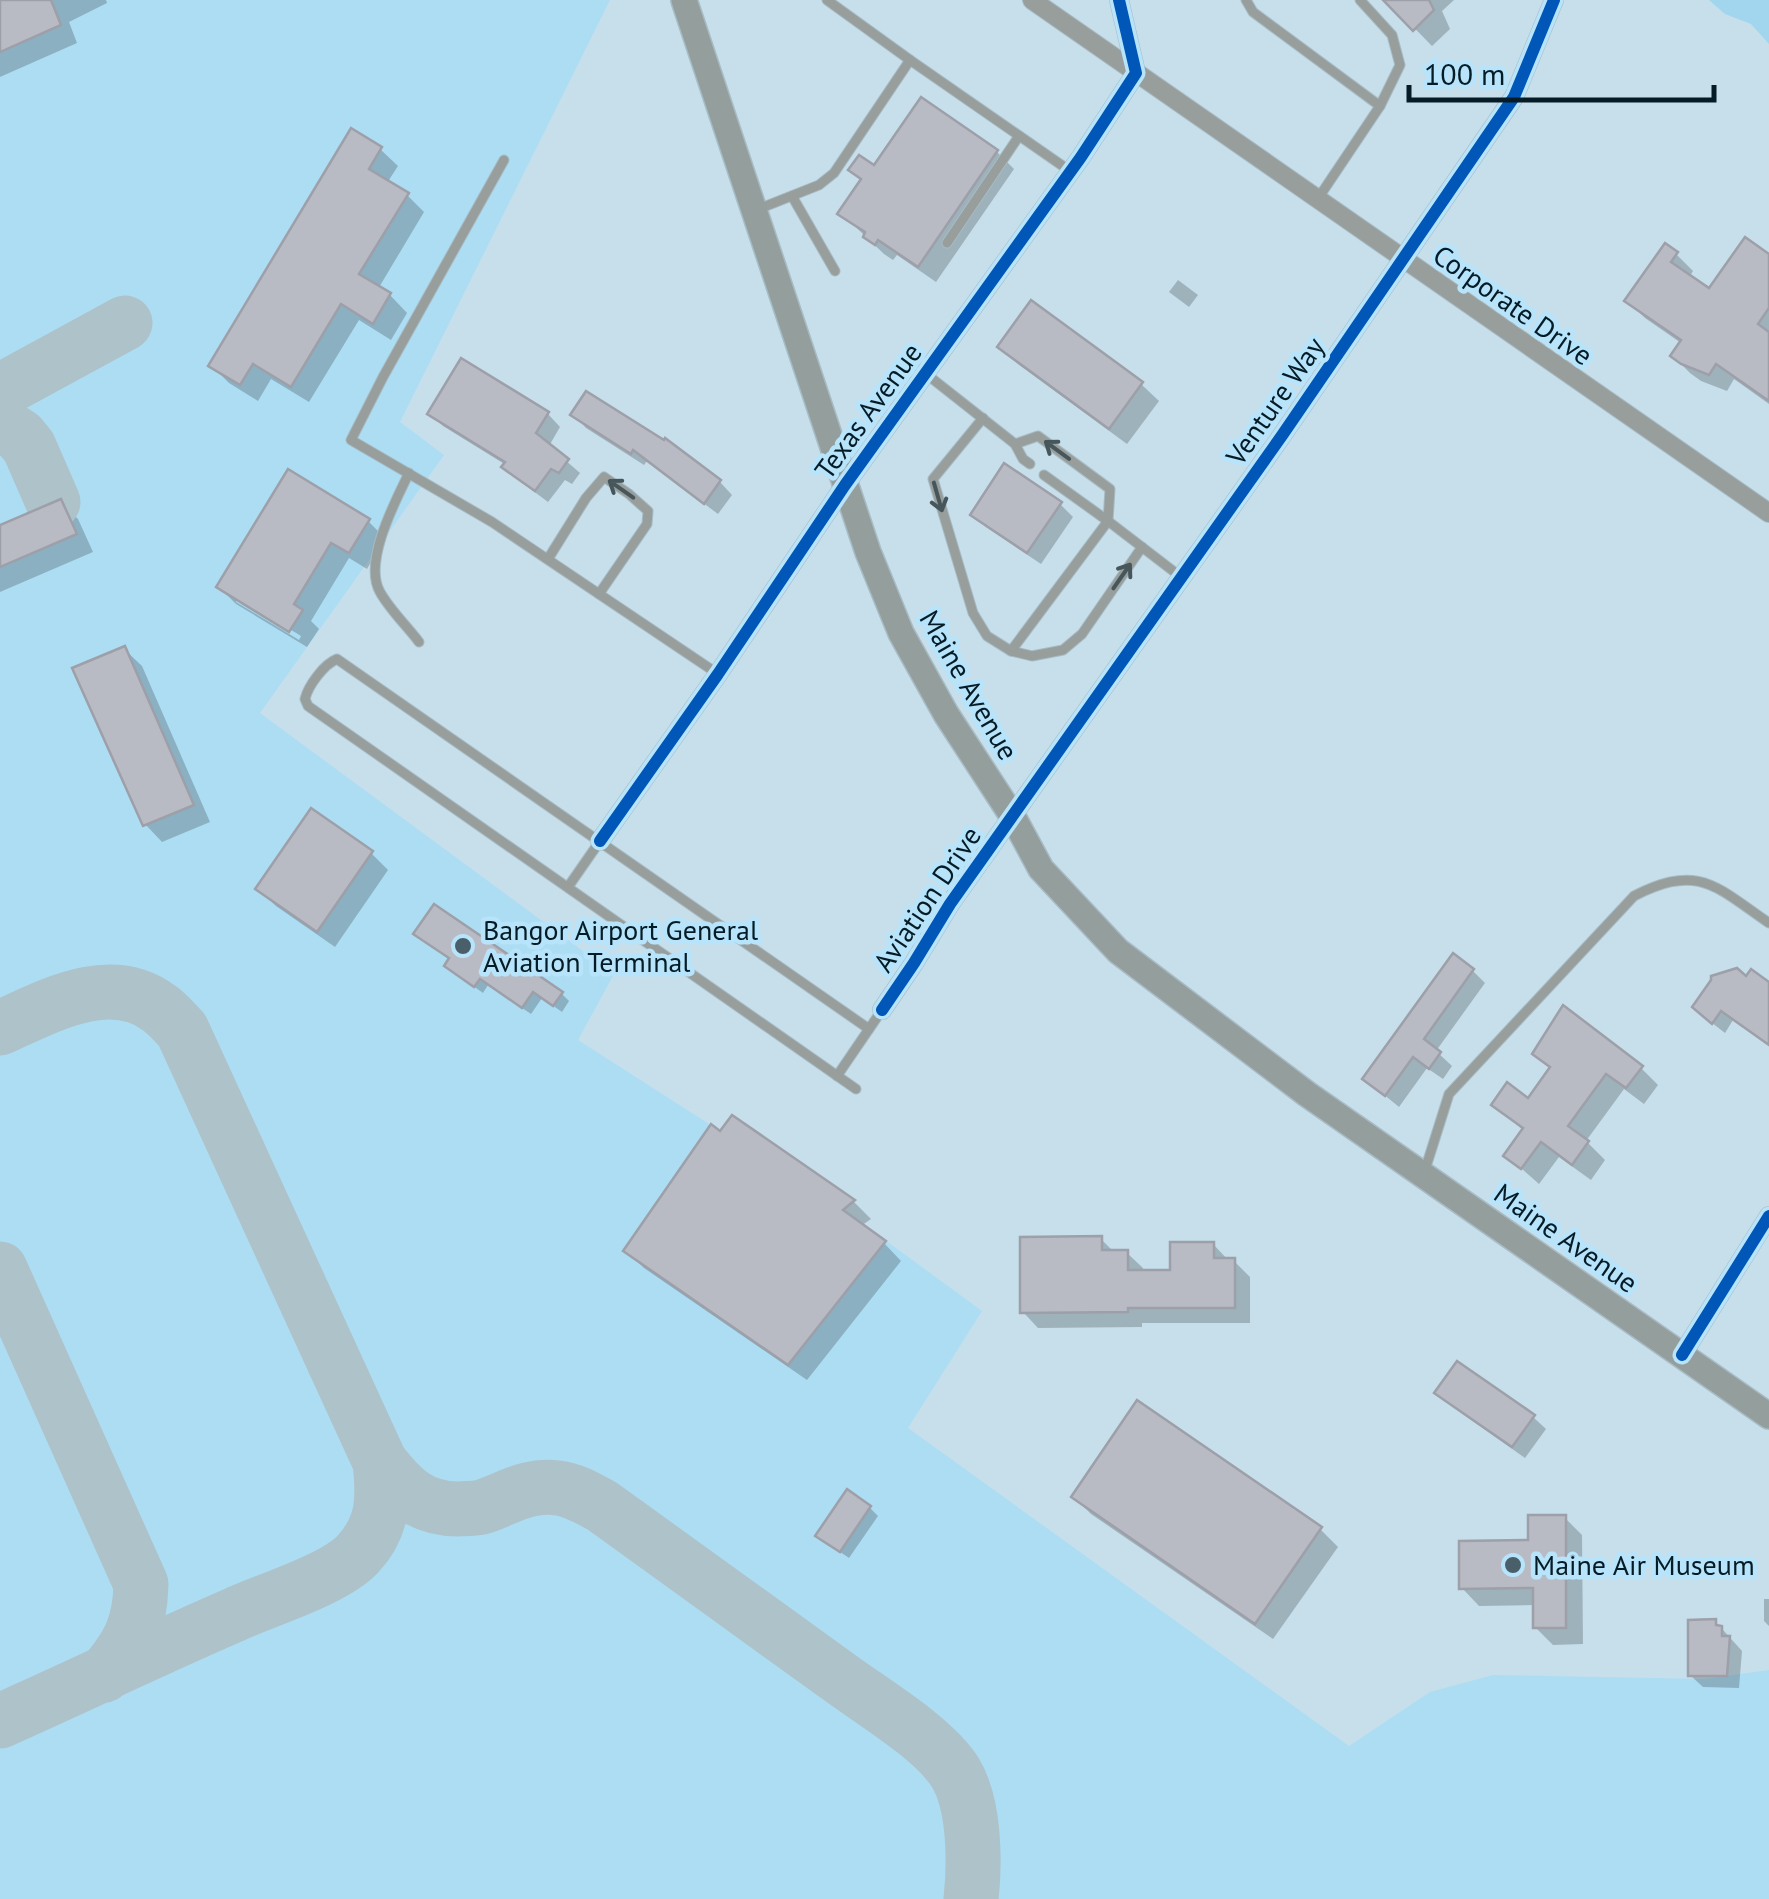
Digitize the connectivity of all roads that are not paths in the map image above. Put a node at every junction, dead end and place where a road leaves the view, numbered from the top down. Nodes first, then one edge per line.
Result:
1 (684, 0) edge
2 (828, 0) edge
3 (1032, 0) edge
4 (1119, 0) edge
5 (1246, 0) edge
6 (1360, 0) edge
7 (1554, 0) edge
8 (910, 60) junction
9 (1136, 73) junction
10 (1380, 106) junction
11 (1019, 136) junction
12 (504, 160) dead end
13 (1070, 170) junction
14 (792, 196) junction
15 (1317, 200) junction
16 (754, 210) junction
17 (946, 244) dead end
18 (1404, 260) junction
19 (835, 271) dead end
20 (925, 373) junction
21 (983, 418) junction
22 (1015, 444) junction
23 (1030, 464) dead end
24 (409, 474) junction
25 (1044, 474) dead end
26 (845, 484) junction
27 (1769, 512) edge
28 (1108, 521) junction
29 (1142, 547) junction
30 (548, 560) junction
31 (1182, 577) junction
32 (600, 594) junction
33 (419, 642) dead end
34 (1011, 651) junction
35 (718, 674) junction
36 (1012, 817) junction
37 (600, 841) junction
38 (568, 887) junction
39 (1769, 924) edge
40 (882, 1010) joint
41 (870, 1029) junction
42 (837, 1076) junction
43 (856, 1089) dead end
44 (1424, 1176) junction
45 (1769, 1216) edge
46 (1682, 1355) junction
47 (1769, 1416) edge

1 - 16 main road, Maine Avenue
2 - 8 lane
3 - 9 street, Corporate Drive
4 - 9 street
5 - 10 lane
6 - 10 lane
7 - 18 street, Venture Way
8 - 11 lane
8 - 14 lane
9 - 13 street, Texas Avenue
9 - 15 street, Corporate Drive
10 - 15 lane
11 - 13 lane
11 - 17 lane
12 - 24 lane
13 - 20 street, Texas Avenue
14 - 16 lane
14 - 19 lane
15 - 18 street, Corporate Drive
16 - 26 main road, Maine Avenue
18 - 27 street, Corporate Drive
18 - 31 street, Venture Way
20 - 21 lane
20 - 26 street, Texas Avenue
21 - 22 lane
21 -> 34 lane
22 - 23 lane
28 -> 22 lane
24 - 30 lane
24 - 33 lane
25 - 28 lane
26 - 35 street, Texas Avenue
26 - 36 main road, Maine Avenue
28 - 29 lane
28 - 34 lane
29 - 31 lane
34 -> 29 lane
30 - 32 lane
32 -> 30 lane
31 - 36 street, Venture Way
32 - 35 lane
35 - 37 street, Texas Avenue
36 - 40 street, Aviation Drive
36 - 44 main road, Maine Avenue
37 - 38 lane
37 - 38 lane
37 - 41 lane
38 - 42 lane
39 - 44 lane
40 - 41 lane
41 - 42 lane
42 - 43 lane
44 - 46 main road, Maine Avenue
45 - 46 street
46 - 47 main road, Maine Avenue

